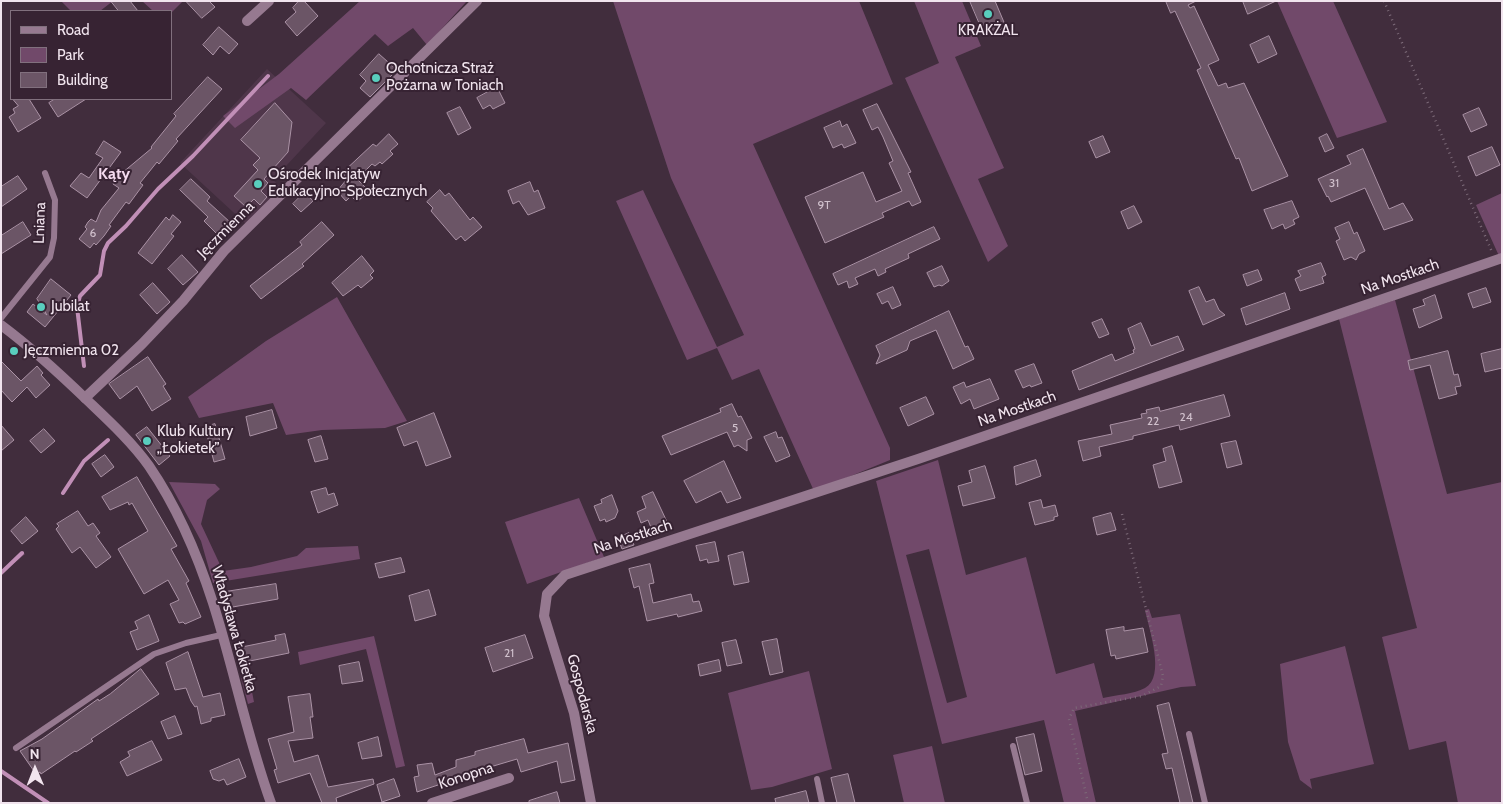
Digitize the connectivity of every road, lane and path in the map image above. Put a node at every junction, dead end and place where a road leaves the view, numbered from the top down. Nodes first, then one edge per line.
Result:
1 (270, 1) edge
2 (477, 1) edge
3 (1384, 1) edge
4 (247, 22) dead end
5 (45, 173) dead end
6 (1499, 259) edge
7 (1, 318) edge
8 (1, 325) edge
9 (85, 398) junction
10 (1122, 514) dead end
11 (547, 594) joint
12 (221, 635) junction
13 (1189, 734) dead end
14 (1013, 746) dead end
15 (16, 748) dead end
16 (509, 778) dead end
17 (817, 780) dead end
18 (271, 803) edge
19 (432, 803) edge
20 (591, 803) edge
21 (822, 803) edge
22 (1027, 803) edge
23 (1088, 803) edge
24 (1205, 803) edge

1 - 4 street
2 - 9 street, Jęczmienna
3 - 6 path
5 - 7 lane, Lniana
6 - 11 street, Na Mostkach
8 - 9 street, Władysława Łokietka
9 - 12 street, Władysława Łokietka
10 - 23 path
11 - 20 street, Gospodarska
12 - 15 lane
12 - 18 street, Władysława Łokietka
13 - 24 lane
14 - 22 lane
16 - 19 street, Konopna
17 - 21 lane

